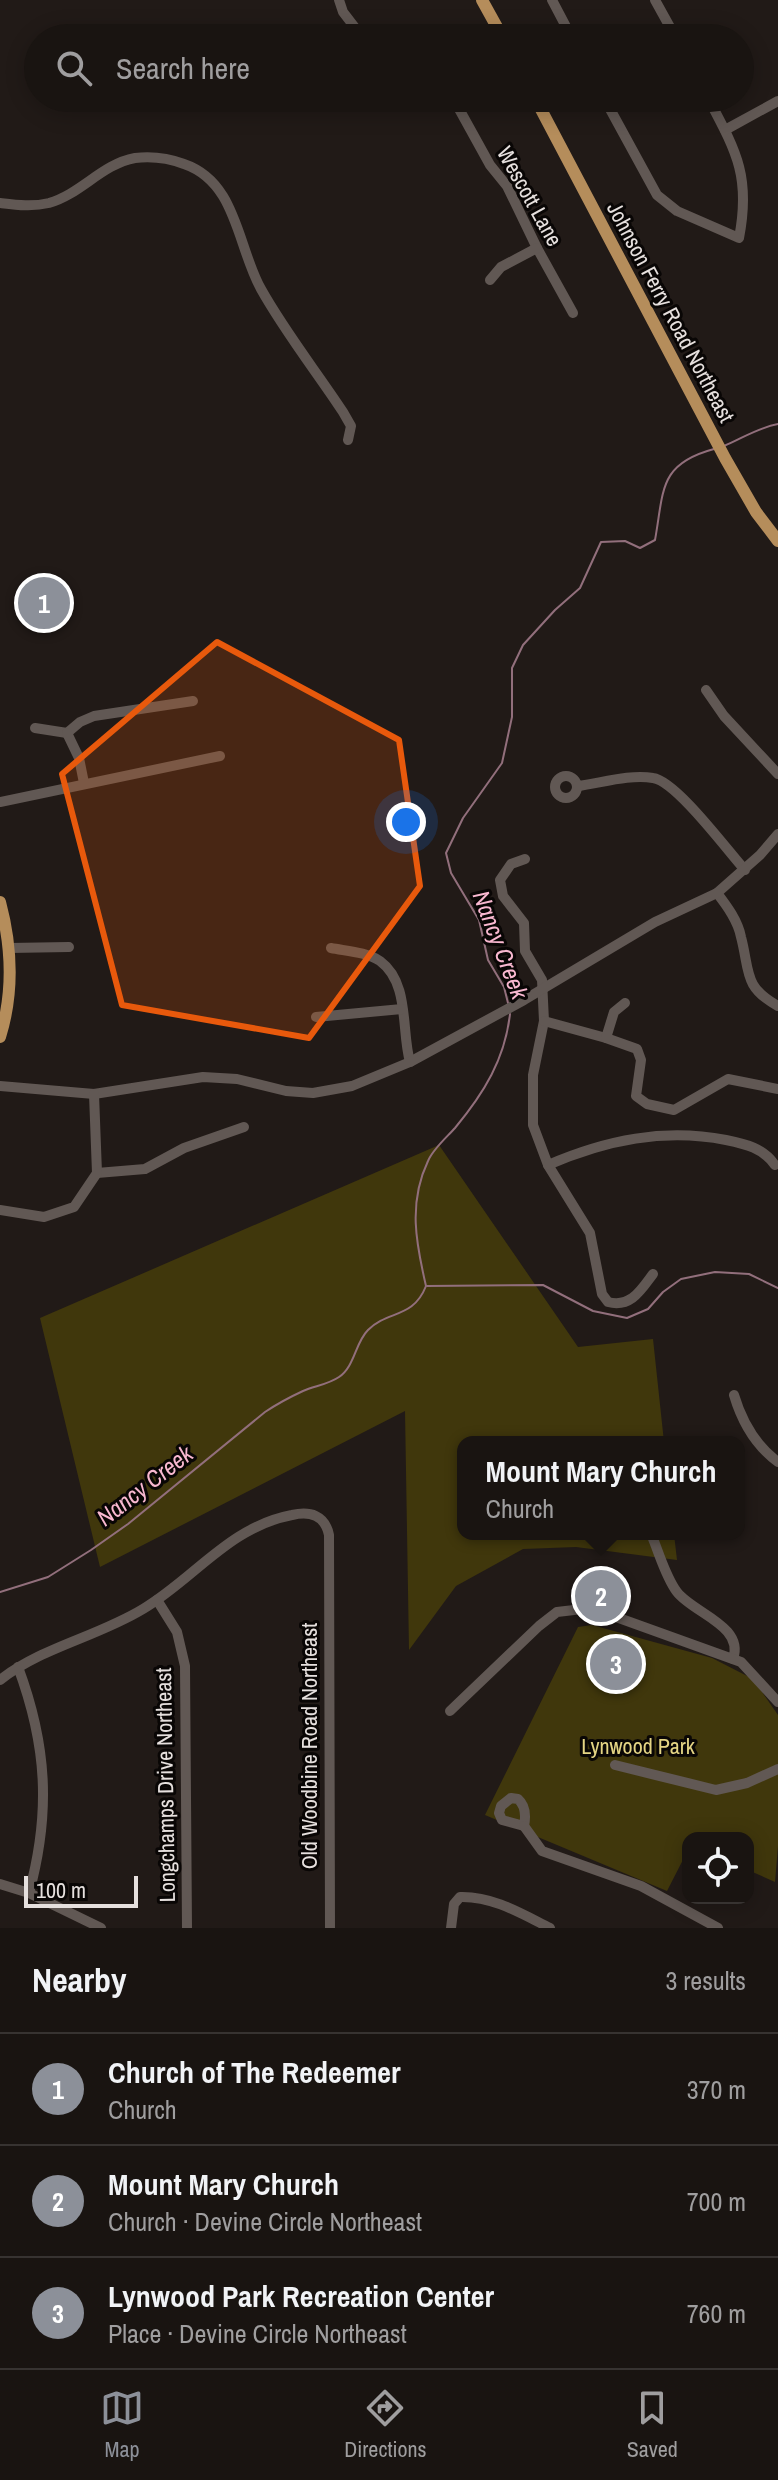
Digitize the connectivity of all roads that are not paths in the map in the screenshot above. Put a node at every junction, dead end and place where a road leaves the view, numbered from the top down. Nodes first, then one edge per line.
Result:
1 (339, 0) edge
2 (482, 0) edge
3 (552, 0) edge
4 (655, 0) edge
5 (352, 24) edge
6 (495, 24) edge
7 (565, 24) edge
8 (668, 24) edge
9 (778, 101) edge
10 (461, 112) edge
11 (542, 112) edge
12 (612, 112) edge
13 (715, 112) edge
14 (725, 130) junction
15 (0, 203) edge
16 (537, 248) junction
17 (490, 280) dead end
18 (573, 313) dead end
19 (348, 440) dead end
20 (778, 541) edge
21 (706, 690) dead end
22 (193, 701) dead end
23 (35, 728) dead end
24 (67, 733) junction
25 (220, 756) dead end
26 (778, 774) edge
27 (84, 783) junction
28 (578, 786) dead end
29 (0, 802) edge
30 (778, 834) edge
31 (525, 859) dead end
32 (745, 870) junction
33 (717, 893) junction
34 (0, 902) edge
35 (69, 947) dead end
36 (9, 948) junction
37 (331, 948) dead end
38 (5, 971) edge
39 (543, 989) junction
40 (625, 1003) dead end
41 (778, 1006) edge
42 (402, 1009) junction
43 (316, 1017) dead end
44 (544, 1021) junction
45 (0, 1037) edge
46 (606, 1038) junction
47 (410, 1062) junction
48 (0, 1086) edge
49 (778, 1089) edge
50 (94, 1094) junction
51 (244, 1127) dead end
52 (548, 1165) junction
53 (775, 1165) dead end
54 (97, 1173) junction
55 (0, 1210) edge
56 (653, 1274) dead end
57 (734, 1395) dead end
58 (778, 1462) edge
59 (654, 1540) edge
60 (157, 1600) junction
61 (733, 1659) junction
62 (18, 1667) junction
63 (0, 1680) edge
64 (778, 1702) edge
65 (450, 1711) dead end
66 (615, 1765) dead end
67 (778, 1769) edge
68 (524, 1826) dead end
69 (0, 1884) edge
70 (29, 1893) junction
71 (101, 1928) edge
72 (187, 1928) edge
73 (330, 1928) edge
74 (451, 1928) edge
75 (550, 1928) edge
76 (718, 1928) edge

1 - 5 street
2 - 6 main road
3 - 7 street
4 - 8 street
9 - 14 street
10 - 16 street, Wescott Lane
11 - 20 main road, Johnson Ferry Road Northeast
12 - 14 street
13 - 14 street
15 - 19 street
16 - 17 street
16 - 18 street, Wescott Lane
21 - 26 street
22 - 24 street
23 - 24 street
24 - 27 street
25 - 27 street
27 - 29 street
28 - 32 street
30 - 32 street
31 - 39 street
32 - 33 street
33 - 39 street
33 - 41 street
34 - 36 main road
35 - 36 street
36 - 38 main road
37 - 42 street
38 - 45 main road
39 - 44 street
39 - 47 street
40 - 46 street
42 - 43 street
42 - 47 street
44 - 46 street
44 - 52 street
46 - 49 street
47 - 50 street
48 - 50 street
50 - 54 street
51 - 54 street
52 - 53 street
52 - 56 street
54 - 55 street
57 - 58 street
59 - 61 street
60 - 62 street
60 - 72 street, Longchamps Drive Northeast
60 - 73 street, Old Woodbine Road Northeast
61 - 64 street
61 - 65 street
62 - 63 street
62 - 70 street
66 - 67 street
68 - 76 street
69 - 70 street
70 - 71 street
74 - 75 street

